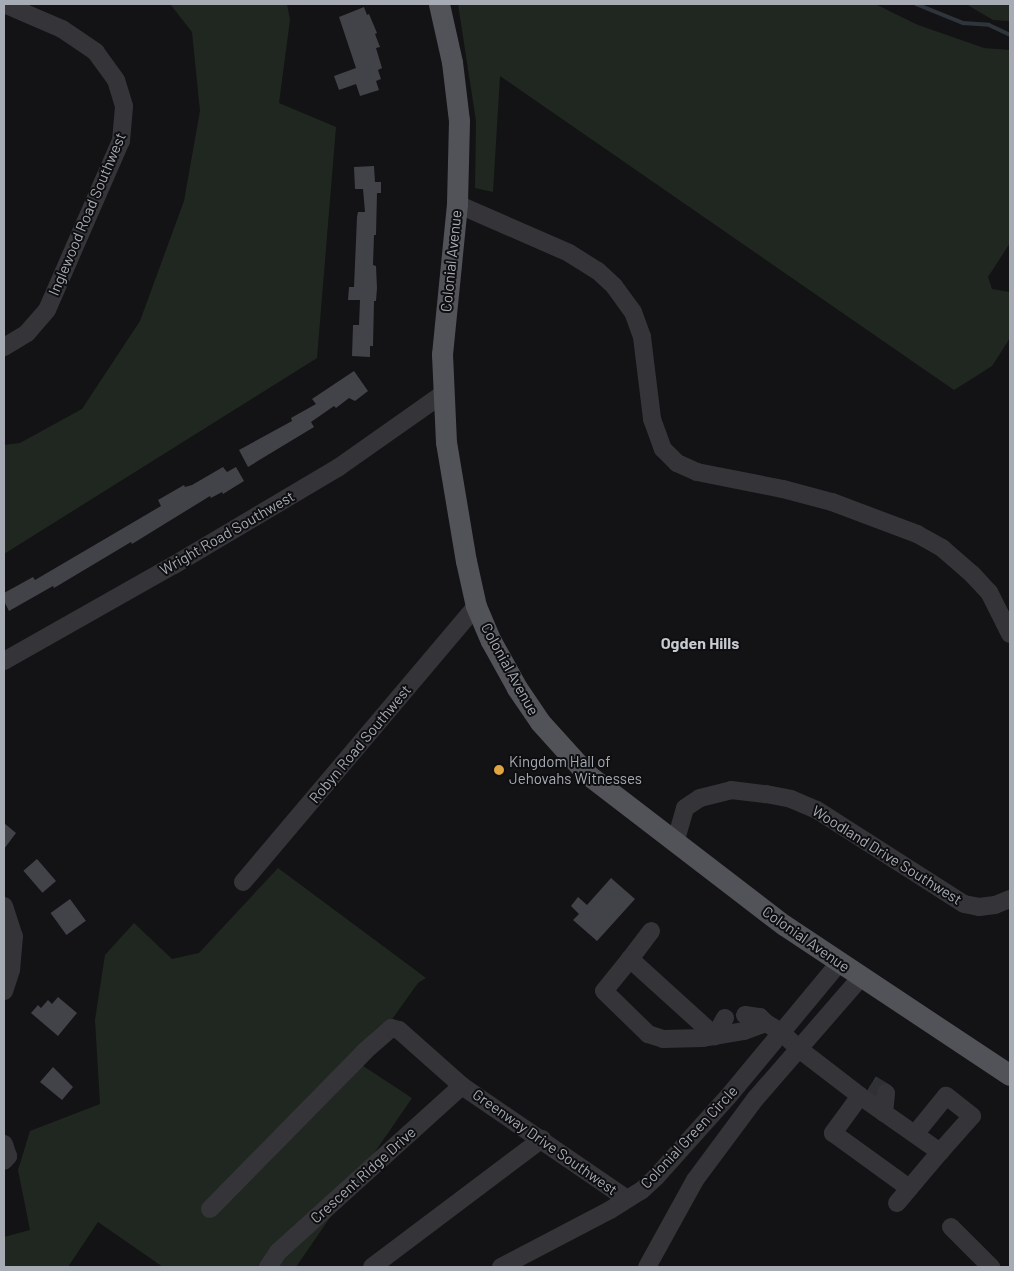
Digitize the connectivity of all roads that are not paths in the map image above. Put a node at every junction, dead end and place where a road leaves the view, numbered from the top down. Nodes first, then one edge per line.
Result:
1 (4, 4) edge
2 (439, 4) edge
3 (457, 204) junction
4 (4, 347) edge
5 (443, 394) junction
6 (476, 606) junction
7 (1010, 634) edge
8 (4, 661) edge
9 (675, 843) junction
10 (243, 882) dead end
11 (1010, 899) edge
12 (4, 906) edge
13 (651, 931) dead end
14 (630, 959) junction
15 (840, 962) junction
16 (861, 977) junction
17 (4, 991) edge
18 (744, 1015) dead end
19 (725, 1018) dead end
20 (774, 1027) junction
21 (715, 1036) junction
22 (799, 1049) junction
23 (1010, 1074) edge
24 (462, 1086) junction
25 (867, 1091) junction
26 (884, 1112) junction
27 (915, 1134) junction
28 (542, 1139) junction
29 (940, 1152) junction
30 (909, 1188) junction
31 (627, 1199) junction
32 (896, 1203) dead end
33 (210, 1208) dead end
34 (951, 1227) dead end
35 (268, 1267) edge
36 (372, 1267) edge
37 (501, 1267) edge
38 (647, 1267) edge
39 (991, 1267) edge

1 - 4 street, Inglewood Road Southwest
2 - 3 main road, Colonial Avenue
3 - 5 main road, Colonial Avenue
3 - 7 street
5 - 6 main road, Colonial Avenue
5 - 8 street, Wright Road Southwest
6 - 9 main road, Colonial Avenue
6 - 10 street, Robyn Road Southwest
9 - 11 street, Woodland Drive Southwest
9 - 15 main road, Colonial Avenue
12 - 17 street
13 - 14 street
14 - 21 street
14 - 21 street
15 - 16 main road, Colonial Avenue
15 - 20 street, Colonial Green Circle
16 - 22 street, Colonial Green Circle
16 - 23 main road, Colonial Avenue
18 - 20 street
19 - 21 street
20 - 21 street
20 - 22 street
20 - 31 street, Colonial Green Circle
22 - 25 street
22 - 38 street, Colonial Green Circle
24 - 28 street, Greenway Drive Southwest
24 - 33 street, Greenway Drive Southwest
24 - 35 street, Crescent Ridge Drive
25 - 26 street
25 - 26 street
25 - 30 street
26 - 27 street
27 - 29 street
27 - 29 street
28 - 31 street, Greenway Drive Southwest
28 - 36 street
29 - 30 street
30 - 32 street
31 - 37 street, Colonial Green Circle
34 - 39 street

